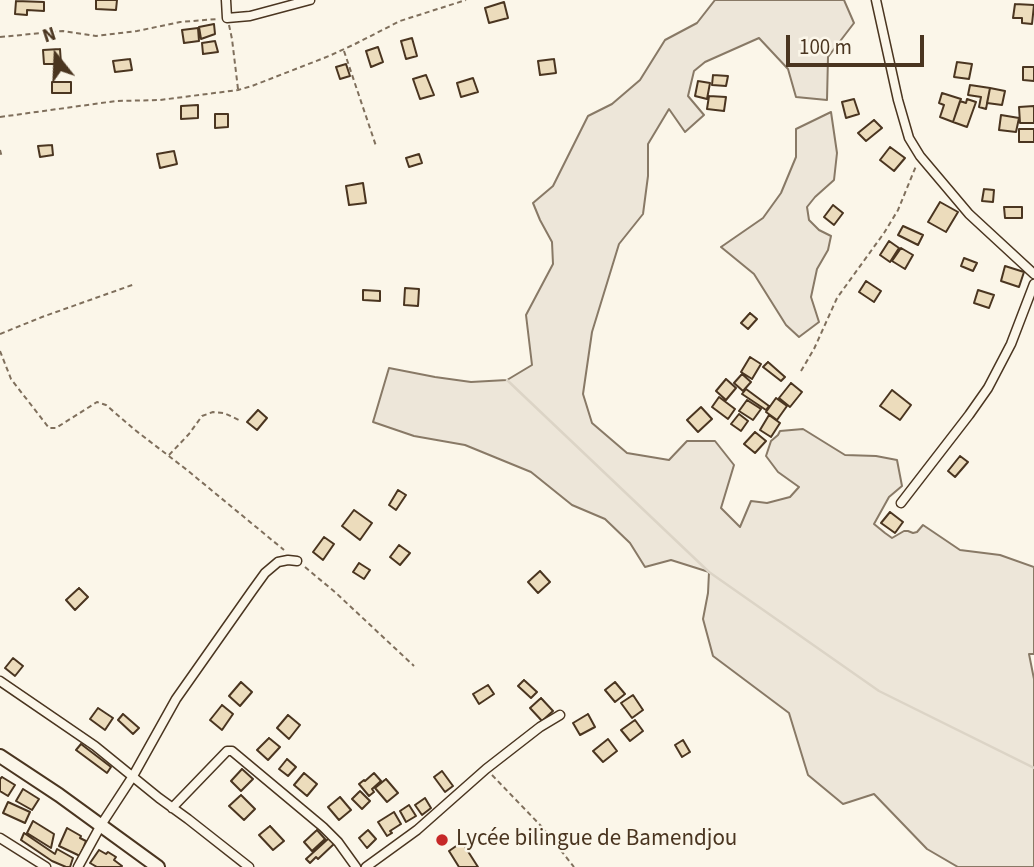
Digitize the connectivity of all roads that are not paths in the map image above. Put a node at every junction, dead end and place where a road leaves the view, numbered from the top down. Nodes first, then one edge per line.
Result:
1 (226, 0) edge
2 (310, 0) edge
3 (876, 0) edge
4 (1034, 274) edge
5 (1034, 284) edge
6 (901, 503) dead end
7 (297, 561) road end
8 (0, 681) edge
9 (559, 715) dead end
10 (0, 756) edge
11 (133, 776) junction
12 (172, 808) junction
13 (101, 825) junction
14 (0, 838) edge
15 (46, 867) edge
16 (78, 867) edge
17 (158, 867) edge
18 (249, 867) edge
19 (356, 867) edge
20 (366, 867) edge

1 - 2 street
3 - 4 street
5 - 6 street
7 - 11 street
8 - 11 street
9 - 20 street
10 - 13 main road
11 - 12 street
11 - 13 street
12 - 18 street
12 - 19 street
13 - 16 street
13 - 17 main road
14 - 15 street

